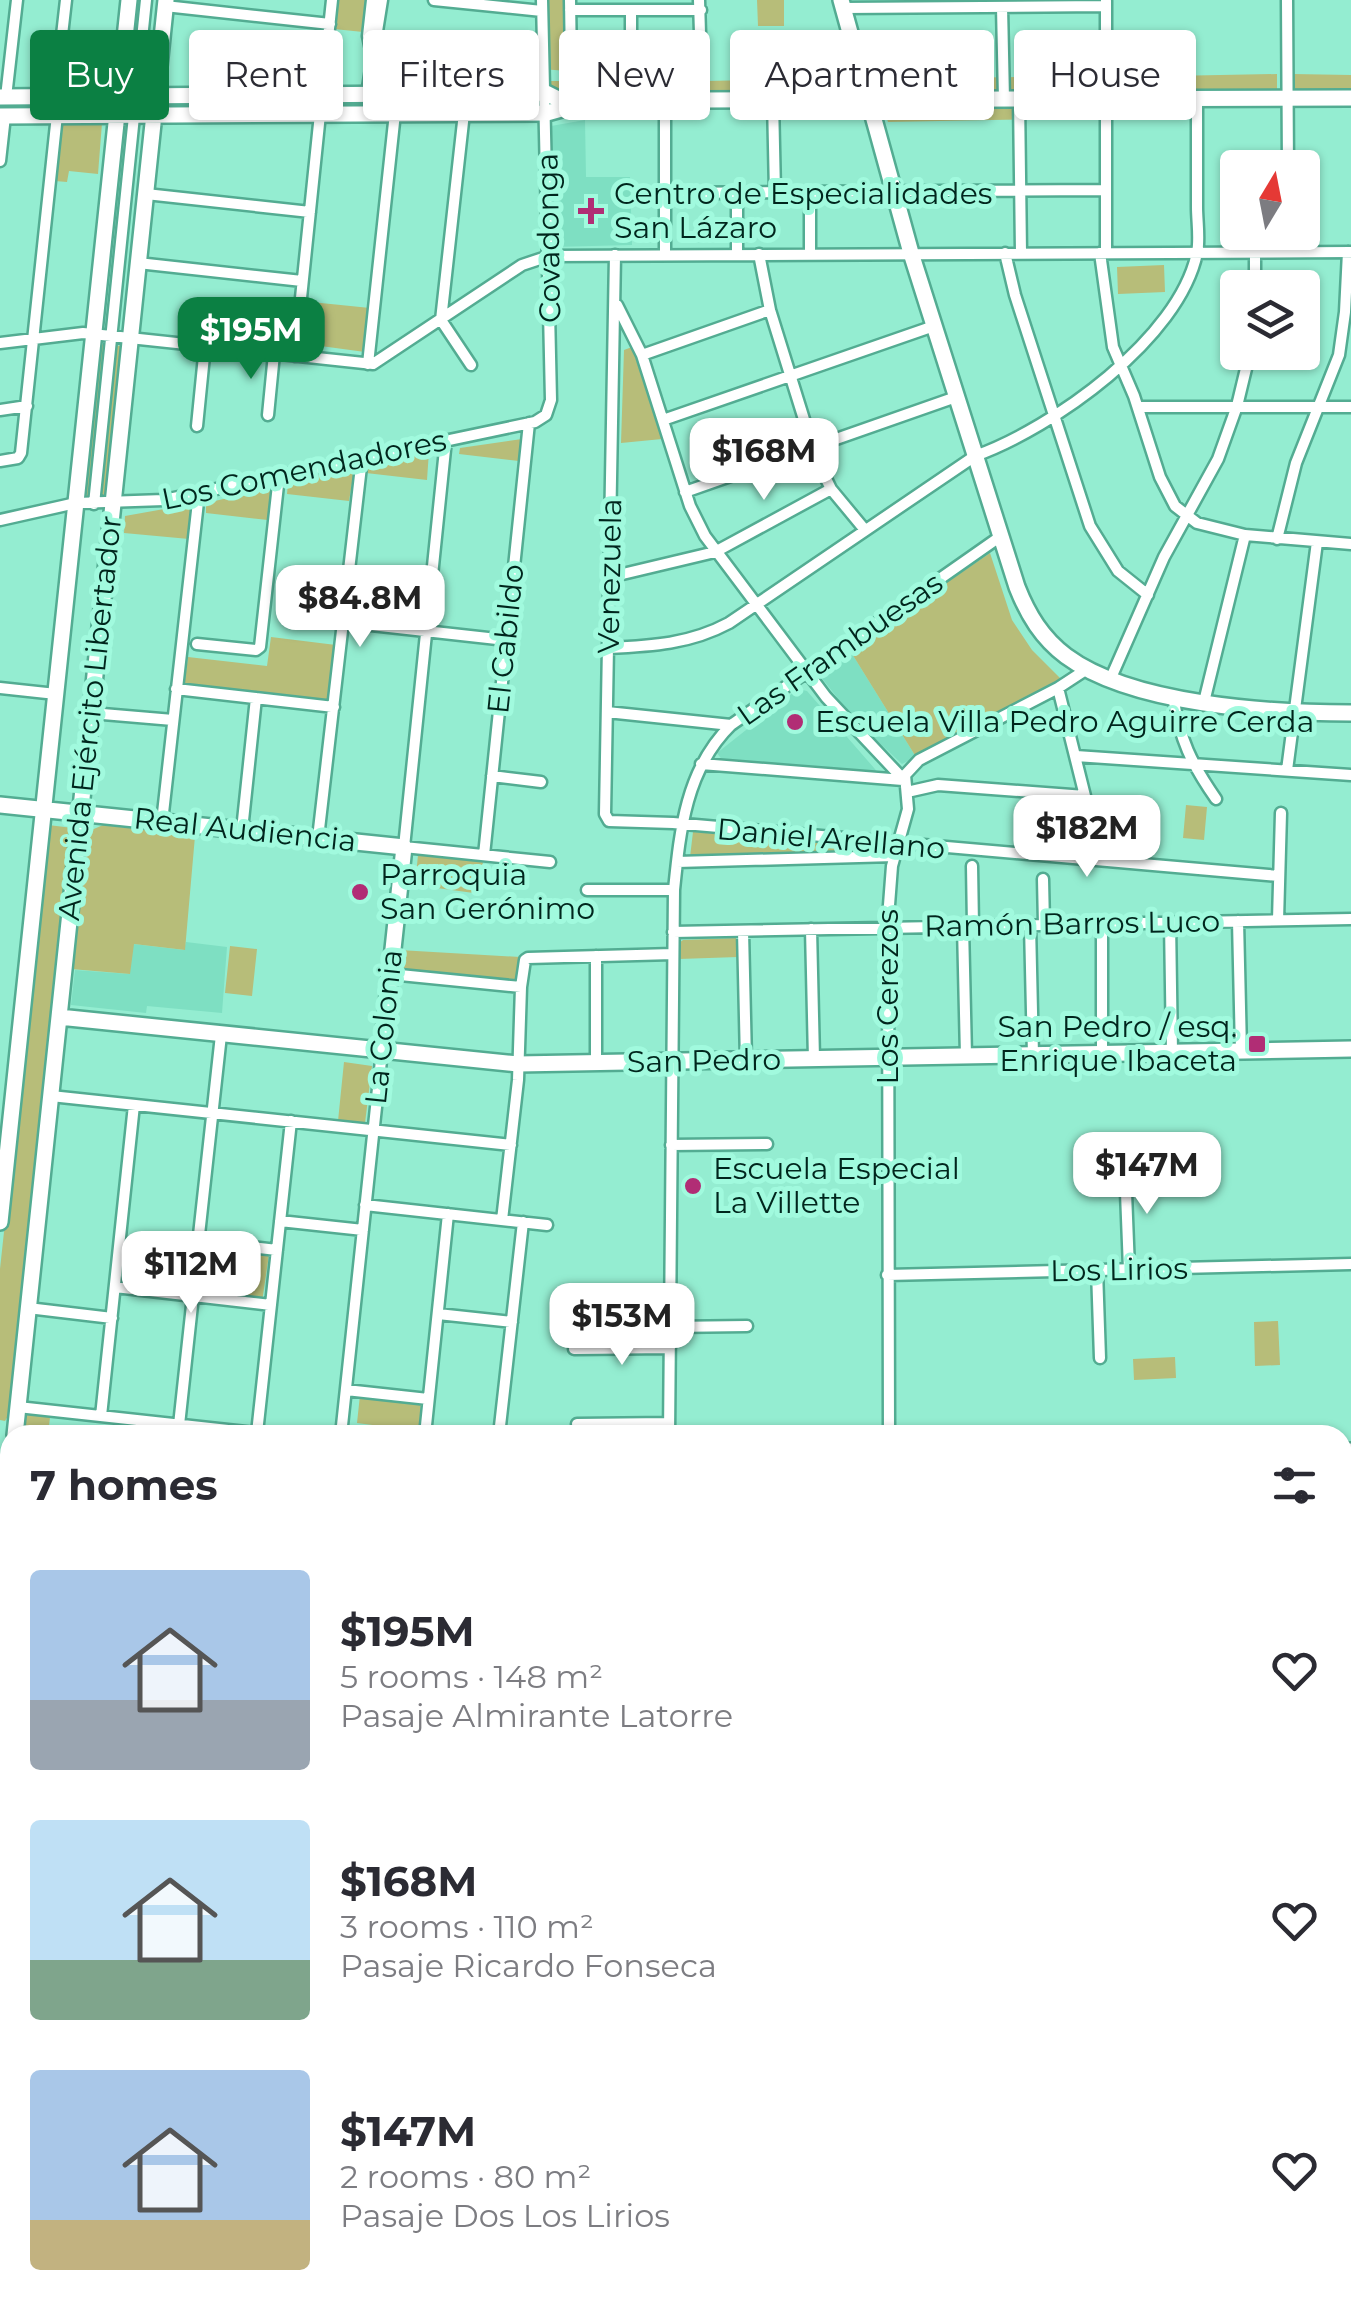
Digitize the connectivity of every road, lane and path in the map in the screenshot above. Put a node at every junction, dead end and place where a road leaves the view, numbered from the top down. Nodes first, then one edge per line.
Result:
1 (16, 0) edge
2 (66, 0) edge
3 (129, 0) edge
4 (146, 0) edge
5 (332, 0) edge
6 (372, 0) edge
7 (382, 0) edge
8 (434, 0) edge
9 (1287, 0) edge
10 (165, 3) edge
11 (1106, 3) edge
12 (842, 4) edge
13 (974, 4) edge
14 (570, 5) edge
15 (700, 5) edge
16 (542, 6) edge
17 (1002, 7) junction
18 (632, 10) junction
19 (330, 24) junction
20 (63, 30) edge
21 (126, 30) edge
22 (143, 30) edge
23 (162, 30) edge
24 (329, 30) edge
25 (369, 30) edge
26 (379, 30) edge
27 (570, 30) edge
28 (632, 30) edge
29 (701, 30) edge
30 (849, 30) edge
31 (1106, 30) edge
32 (539, 93) edge
33 (546, 93) junction
34 (30, 96) edge
35 (3, 97) edge
36 (1287, 98) junction
37 (1351, 98) edge
38 (994, 99) edge
39 (1011, 99) junction
40 (1198, 99) joint
41 (559, 100) edge
42 (559, 109) edge
43 (539, 112) edge
44 (547, 112) junction
45 (2, 116) edge
46 (30, 116) edge
47 (57, 120) edge
48 (115, 120) edge
49 (134, 120) edge
50 (153, 120) edge
51 (319, 120) edge
52 (394, 120) edge
53 (463, 120) edge
54 (665, 120) edge
55 (774, 120) edge
56 (874, 120) edge
57 (1107, 120) edge
58 (1288, 150) edge
59 (0, 162) edge
60 (1106, 190) junction
61 (1020, 191) junction
62 (776, 192) junction
63 (810, 192) junction
64 (894, 192) junction
65 (665, 193) junction
66 (737, 193) junction
67 (146, 194) junction
68 (310, 212) junction
69 (1103, 252) junction
70 (1197, 252) junction
71 (1256, 252) junction
72 (1288, 252) joint
73 (1350, 252) edge
74 (911, 253) junction
75 (1005, 253) junction
76 (1020, 253) junction
77 (759, 254) junction
78 (810, 254) junction
79 (665, 255) junction
80 (737, 255) junction
81 (549, 256) junction
82 (615, 256) junction
83 (138, 262) junction
84 (1256, 270) edge
85 (302, 281) junction
86 (615, 302) junction
87 (770, 310) junction
88 (440, 320) junction
89 (934, 326) junction
90 (92, 334) junction
91 (112, 336) junction
92 (33, 338) junction
93 (130, 338) junction
94 (0, 343) edge
95 (205, 346) junction
96 (274, 354) junction
97 (642, 355) junction
98 (294, 356) junction
99 (368, 364) junction
100 (471, 365) dead end
101 (1120, 365) junction
102 (1246, 370) edge
103 (790, 376) junction
104 (956, 397) junction
105 (26, 406) junction
106 (1237, 406) junction
107 (1138, 407) junction
108 (1320, 407) junction
109 (1351, 407) edge
110 (0, 410) edge
111 (268, 414) dead end
112 (546, 415) joint
113 (1054, 415) junction
114 (663, 420) junction
115 (529, 423) junction
116 (197, 426) dead end
117 (446, 440) junction
118 (812, 447) junction
119 (975, 456) junction
120 (362, 458) junction
121 (0, 461) edge
122 (278, 476) junction
123 (832, 489) junction
124 (686, 492) junction
125 (199, 493) junction
126 (76, 504) junction
127 (94, 504) junction
128 (113, 504) junction
129 (1186, 516) junction
130 (0, 520) edge
131 (865, 530) junction
132 (1245, 535) junction
133 (1001, 536) junction
134 (1277, 540) junction
135 (1317, 542) junction
136 (1351, 544) edge
137 (715, 552) junction
138 (610, 577) junction
139 (1148, 595) junction
140 (756, 604) junction
141 (344, 622) junction
142 (426, 631) junction
143 (506, 640) junction
144 (197, 644) dead end
145 (608, 648) junction
146 (1088, 669) junction
147 (805, 670) junction
148 (1110, 680) junction
149 (0, 688) edge
150 (1058, 688) junction
151 (176, 689) junction
152 (56, 694) junction
153 (1173, 696) junction
154 (256, 698) junction
155 (1204, 702) junction
156 (334, 707) junction
157 (607, 712) junction
158 (91, 713) junction
159 (1294, 713) junction
160 (1351, 713) edge
161 (173, 720) junction
162 (731, 725) junction
163 (1076, 756) junction
164 (701, 764) junction
165 (1191, 764) junction
166 (1287, 770) junction
167 (1351, 775) edge
168 (492, 776) junction
169 (541, 782) dead end
170 (906, 786) junction
171 (1086, 796) junction
172 (1216, 800) dead end
173 (0, 804) edge
174 (44, 809) junction
175 (80, 813) junction
176 (1281, 813) dead end
177 (162, 822) junction
178 (682, 825) junction
179 (242, 830) junction
180 (318, 838) junction
181 (404, 847) junction
182 (896, 851) junction
183 (484, 855) junction
184 (1080, 859) junction
185 (550, 862) dead end
186 (677, 862) junction
187 (972, 866) dead end
188 (1279, 876) junction
189 (1043, 879) dead end
190 (587, 890) dead end
191 (674, 890) junction
192 (1351, 919) edge
193 (1278, 920) junction
194 (1238, 921) junction
195 (1170, 922) junction
196 (1102, 924) junction
197 (1030, 925) junction
198 (1044, 925) junction
199 (968, 926) junction
200 (888, 928) junction
201 (812, 929) junction
202 (742, 930) junction
203 (673, 932) junction
204 (673, 954) junction
205 (596, 956) junction
206 (390, 974) junction
207 (521, 988) junction
208 (59, 1018) junction
209 (221, 1034) junction
210 (1351, 1049) edge
211 (1241, 1051) junction
212 (382, 1052) junction
213 (1172, 1052) junction
214 (1102, 1054) junction
215 (1033, 1055) junction
216 (966, 1056) junction
217 (888, 1058) junction
218 (814, 1059) junction
219 (746, 1060) junction
220 (672, 1062) junction
221 (518, 1064) junction
222 (596, 1064) junction
223 (51, 1096) junction
224 (134, 1104) junction
225 (212, 1113) junction
226 (291, 1121) junction
227 (373, 1130) junction
228 (767, 1144) dead end
229 (511, 1145) junction
230 (671, 1145) junction
231 (1125, 1166) dead end
232 (366, 1205) junction
233 (0, 1212) edge
234 (448, 1214) junction
235 (502, 1220) junction
236 (280, 1221) junction
237 (0, 1222) edge
238 (523, 1222) junction
239 (547, 1225) dead end
240 (363, 1230) junction
241 (136, 1241) dead end
242 (198, 1242) junction
243 (277, 1250) junction
244 (1351, 1264) edge
245 (1098, 1270) junction
246 (1129, 1270) junction
247 (887, 1275) junction
248 (115, 1288) junction
249 (193, 1296) junction
250 (271, 1304) junction
251 (28, 1308) junction
252 (438, 1314) junction
253 (112, 1318) junction
254 (512, 1322) junction
255 (670, 1326) junction
256 (747, 1326) dead end
257 (670, 1348) junction
258 (574, 1349) dead end
259 (1100, 1358) dead end
260 (346, 1390) junction
261 (428, 1399) junction
262 (18, 1407) junction
263 (102, 1416) junction
264 (149, 1421) junction
265 (578, 1424) dead end
266 (12, 1425) edge
267 (149, 1425) edge
268 (180, 1425) joint
269 (258, 1425) edge
270 (342, 1425) edge
271 (426, 1425) edge
272 (500, 1425) edge
273 (591, 1425) edge
274 (671, 1425) edge
275 (889, 1425) edge

1 - 35 street
2 - 20 street
3 - 21 street, Avenida Ejército Libertador
4 - 22 street
5 - 19 street
6 - 25 street
7 - 26 street
8 - 16 street
9 - 36 street
10 - 19 street
10 - 23 street, Avenida Ejército Libertador
11 - 17 street
11 - 31 street
12 - 13 street
12 - 30 street
13 - 17 street
14 - 18 street
14 - 27 street
15 - 18 street
15 - 29 street
16 - 33 street, Covadonga
17 - 39 street
18 - 28 street
19 - 24 street
32 - 33 street
33 - 41 street
33 - 44 street, Covadonga
34 - 35 street
36 - 37 street
36 - 40 street
36 - 58 street
38 - 39 street
39 - 61 street
40 - 70 street
42 - 44 street
43 - 44 street
44 - 81 street, Covadonga
45 - 46 street
45 - 59 street
47 - 92 street
48 - 90 street, Avenida Ejército Libertador
49 - 91 street
50 - 67 street, Avenida Ejército Libertador
51 - 68 street
52 - 99 street
53 - 88 street
54 - 65 street
55 - 62 street
56 - 64 street
57 - 60 street
60 - 61 street
60 - 69 street
61 - 64 street
61 - 76 street
62 - 63 street
62 - 66 street
63 - 64 street
63 - 78 street
64 - 74 street
65 - 66 street
65 - 79 street
66 - 80 street
67 - 68 street
67 - 83 street, Avenida Ejército Libertador
68 - 85 street
69 - 70 street
69 - 76 street
69 - 101 street
70 - 71 street
70 - 101 street
71 - 72 street
71 - 84 street
72 - 73 street
73 - 108 street
74 - 75 street
74 - 78 street
74 - 89 street
75 - 76 street
75 - 113 street
77 - 78 street
77 - 80 street
77 - 87 street
79 - 80 street
79 - 82 street
81 - 82 street
81 - 88 street
81 - 112 street, Covadonga
82 - 86 street, Venezuela
83 - 85 street
83 - 93 street, Avenida Ejército Libertador
85 - 98 street
86 - 97 street
86 - 138 street, Venezuela
87 - 97 street
87 - 103 street
88 - 99 street
88 - 100 street
89 - 103 street
89 - 104 street
90 - 91 street
90 - 92 street
90 - 126 street, Avenida Ejército Libertador
91 - 93 street
91 - 127 street
92 - 94 street
92 - 105 street
93 - 95 street
93 - 128 street, Avenida Ejército Libertador
95 - 96 street
95 - 116 street
96 - 98 street
96 - 111 street
97 - 114 street
98 - 99 street
101 - 107 street
101 - 113 street
102 - 106 street
103 - 114 street
103 - 118 street
104 - 118 street
104 - 119 street
105 - 110 street
105 - 121 street
106 - 107 street
106 - 108 street
106 - 129 street
107 - 129 street
108 - 109 street
108 - 134 street
112 - 115 street, Los Comendadores
113 - 119 street
113 - 139 street
114 - 124 street
115 - 117 street, Los Comendadores
115 - 143 street, El Cabildo
117 - 120 street, Los Comendadores
117 - 142 street, La Colonia
118 - 123 street
118 - 124 street
119 - 131 street
119 - 133 street
120 - 122 street, Los Comendadores
120 - 141 street
122 - 125 street, Los Comendadores
122 - 144 street
123 - 131 street
123 - 137 street
124 - 137 street
125 - 128 street, Los Comendadores
125 - 151 street
126 - 127 street, Los Comendadores
126 - 130 street, Los Comendadores
126 - 152 street, Avenida Ejército Libertador
127 - 128 street, Los Comendadores
128 - 158 street, Avenida Ejército Libertador
129 - 132 street
129 - 139 street
131 - 140 street
132 - 134 street
132 - 155 street
133 - 146 street
133 - 147 street, Las Frambuesas
134 - 135 street
135 - 136 street
135 - 159 street
137 - 138 street
137 - 140 street
138 - 145 street, Venezuela
139 - 148 street
140 - 145 street
140 - 147 street
141 - 142 street
141 - 156 street
142 - 143 street
142 - 181 street, La Colonia
143 - 168 street, El Cabildo
145 - 157 street, Venezuela
146 - 148 street
146 - 150 street
147 - 162 street, Las Frambuesas
147 - 170 street
148 - 153 street
149 - 152 street
150 - 163 street
150 - 170 street
151 - 154 street
151 - 161 street
152 - 174 street, Avenida Ejército Libertador
153 - 155 street
153 - 165 street
154 - 156 street
154 - 179 street
155 - 159 street
156 - 180 street
157 - 162 street
157 - 178 street, Venezuela
158 - 161 street
158 - 175 street, Avenida Ejército Libertador
159 - 160 street
159 - 166 street
161 - 177 street
162 - 164 street, Las Frambuesas
163 - 165 street
163 - 171 street
164 - 170 street
164 - 178 street, Las Frambuesas
165 - 166 street
165 - 172 street
166 - 167 street
168 - 169 street
168 - 183 street, El Cabildo
170 - 171 street
170 - 182 street, Los Cerezos
171 - 184 street
173 - 174 street, Real Audiencia
174 - 175 street, Real Audiencia
174 - 233 street, Avenida Ejército Libertador
175 - 177 street, Real Audiencia
175 - 208 street, Avenida Ejército Libertador
176 - 188 street
177 - 179 street, Real Audiencia
178 - 182 street, Daniel Arellano
178 - 186 street, Las Frambuesas
179 - 180 street, Real Audiencia
180 - 181 street, Real Audiencia
181 - 183 street, Real Audiencia
181 - 206 street, La Colonia
182 - 184 street, Daniel Arellano
182 - 186 street
182 - 200 street, Los Cerezos
183 - 185 street, Real Audiencia
184 - 188 street, Daniel Arellano
186 - 191 street, Las Frambuesas
187 - 199 street
188 - 193 street
189 - 198 street
190 - 191 street
191 - 203 street, Las Frambuesas
192 - 193 street, Ramón Barros Luco
193 - 194 street, Ramón Barros Luco
194 - 195 street, Ramón Barros Luco
194 - 211 street
195 - 196 street, Ramón Barros Luco
195 - 213 street
196 - 198 street, Ramón Barros Luco
196 - 214 street
197 - 198 street, Ramón Barros Luco
197 - 199 street, Ramón Barros Luco
197 - 215 street
199 - 200 street, Ramón Barros Luco
199 - 216 street
200 - 201 street, Ramón Barros Luco
200 - 217 street, Los Cerezos
201 - 202 street, Ramón Barros Luco
201 - 218 street
202 - 203 street, Ramón Barros Luco
202 - 219 street
203 - 204 street, Las Frambuesas
204 - 205 street
204 - 220 street, Las Frambuesas
205 - 207 street
205 - 222 street
206 - 207 street
206 - 212 street, La Colonia
207 - 221 street
208 - 209 street, San Pedro
208 - 223 street, Avenida Ejército Libertador
209 - 212 street, San Pedro
209 - 225 street
210 - 211 street, San Pedro
211 - 213 street, San Pedro
212 - 221 street, San Pedro
212 - 227 street, La Colonia
213 - 214 street, San Pedro
214 - 215 street, San Pedro
215 - 216 street, San Pedro
216 - 217 street, San Pedro
217 - 218 street, San Pedro
217 - 247 street, Los Cerezos
218 - 219 street, San Pedro
219 - 220 street, San Pedro
220 - 222 street, San Pedro
220 - 230 street, Las Frambuesas
221 - 222 street, San Pedro
221 - 229 street
223 - 224 street
223 - 251 street, Avenida Ejército Libertador
224 - 225 street
224 - 248 street
225 - 226 street
225 - 242 street
226 - 227 street
226 - 236 street
227 - 229 street
227 - 232 street, La Colonia
228 - 230 street
229 - 235 street
230 - 255 street, Las Frambuesas
231 - 246 street
232 - 234 street
232 - 240 street, La Colonia
233 - 237 street, Avenida Ejército Libertador
234 - 235 street
234 - 252 street
235 - 238 street
236 - 240 street
236 - 243 street
238 - 239 street
238 - 254 street
240 - 260 street, La Colonia
241 - 242 street
242 - 243 street
243 - 250 street
244 - 246 street, Los Lirios
245 - 246 street, Los Lirios
245 - 247 street, Los Lirios
245 - 259 street
247 - 275 street, Los Cerezos
248 - 249 street
248 - 253 street
249 - 250 street
249 - 268 street
250 - 269 street
251 - 253 street
251 - 262 street, Avenida Ejército Libertador
252 - 254 street
252 - 261 street
253 - 263 street
254 - 272 street
255 - 256 street
255 - 257 street, Las Frambuesas
257 - 258 street
257 - 274 street, Las Frambuesas
260 - 261 street
260 - 270 street, La Colonia
261 - 271 street
262 - 263 street
262 - 266 street, Avenida Ejército Libertador
263 - 264 street
264 - 267 street
264 - 268 street
265 - 273 street

